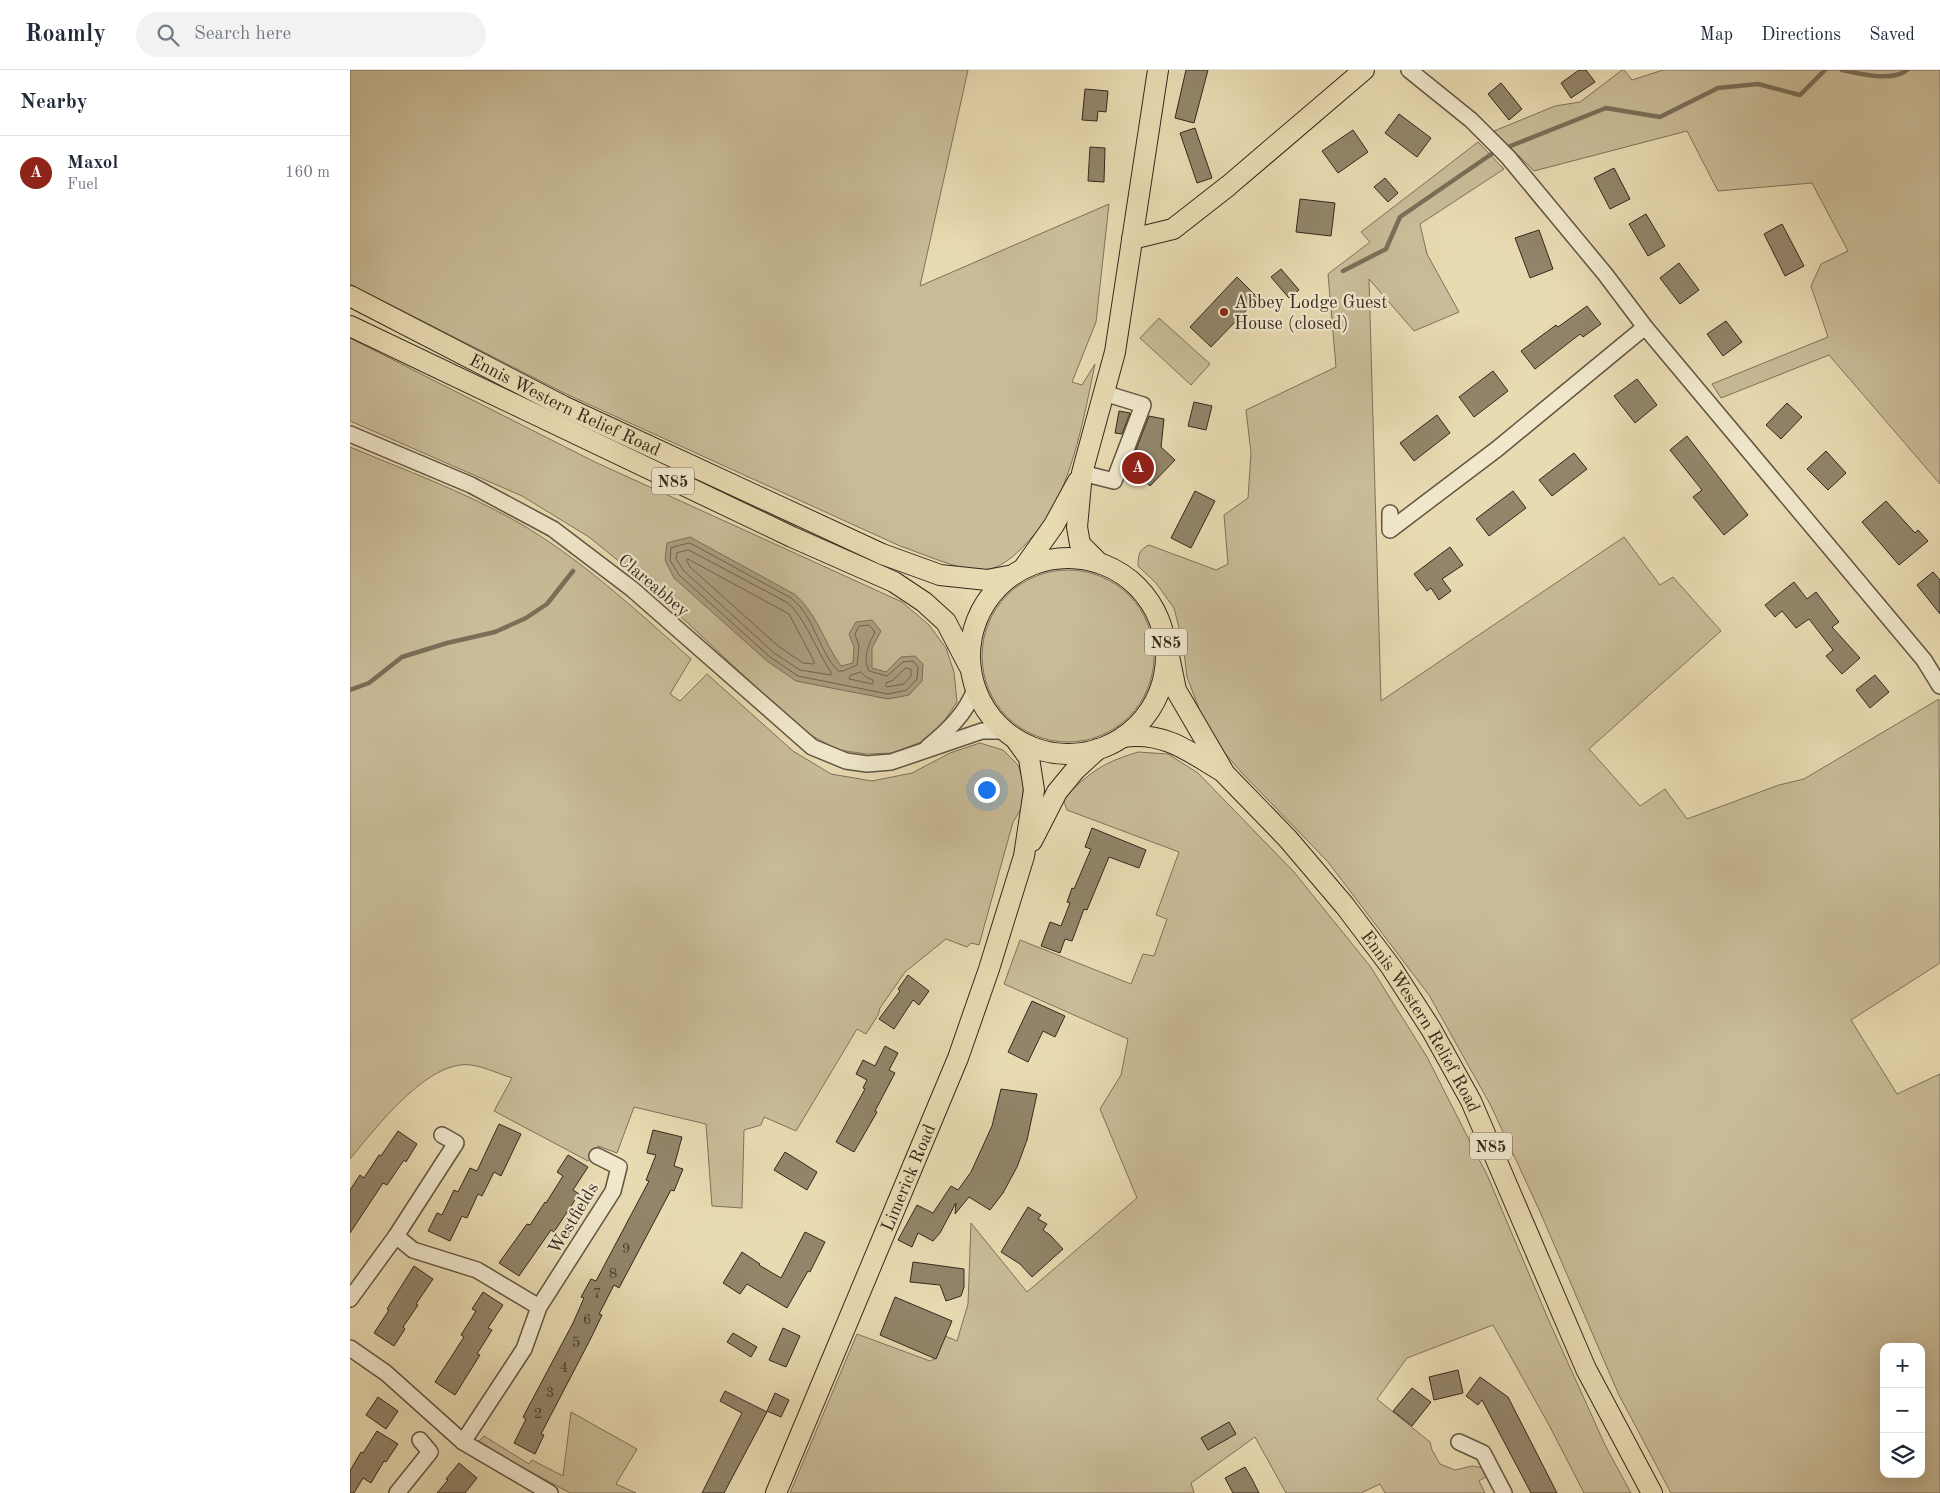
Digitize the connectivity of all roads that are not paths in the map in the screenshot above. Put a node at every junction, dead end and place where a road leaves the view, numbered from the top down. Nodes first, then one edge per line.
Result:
1 (1158, 70) edge
2 (1364, 70) edge
3 (1409, 70) edge
4 (1132, 239) junction
5 (350, 296) edge
6 (350, 326) edge
7 (1645, 327) junction
8 (1104, 393) junction
9 (350, 434) edge
10 (1082, 473) junction
11 (1390, 513) dead end
12 (1098, 562) junction
13 (1017, 571) junction
14 (1167, 646) junction
15 (969, 666) junction
16 (1940, 686) edge
17 (975, 689) junction
18 (1009, 735) junction
19 (1123, 737) junction
20 (1098, 749) junction
21 (921, 753) junction
22 (1225, 774) junction
23 (1024, 856) junction
24 (442, 1135) dead end
25 (597, 1156) dead end
26 (396, 1236) junction
27 (350, 1299) edge
28 (539, 1307) junction
29 (350, 1348) edge
30 (420, 1440) dead end
31 (463, 1442) junction
32 (1459, 1442) dead end
33 (397, 1493) edge
34 (550, 1493) edge
35 (776, 1493) edge
36 (1504, 1493) edge
37 (1652, 1493) edge

1 - 4 main road
2 - 4 main road
3 - 7 street
4 - 8 main road
5 - 13 main road, Ennis Western Relief Road / N85
6 - 15 main road, Ennis Western Relief Road / N85
7 - 11 street
7 - 16 street
8 - 10 main road
8 - 10 street
9 - 21 street, Clareabbey
10 - 12 main road
10 - 13 main road
12 - 13 main road, N85
12 - 14 main road, N85
13 - 15 main road, N85
14 - 19 main road, N85
14 - 22 main road, Ennis Western Relief Road / N85
15 - 17 main road, N85
17 - 18 main road, N85
17 - 21 street, Clareabbey
18 - 20 main road, N85
18 - 21 street, Clareabbey
18 - 23 main road
19 - 20 main road, N85
19 - 22 main road, Ennis Western Relief Road / N85
20 - 23 main road
22 - 37 main road, Ennis Western Relief Road / N85
23 - 35 main road, Limerick Road
24 - 26 street
25 - 28 street, Westfields
26 - 27 street
26 - 28 street
28 - 31 street, Westfields
29 - 31 street
30 - 33 street
31 - 34 street
32 - 36 street

